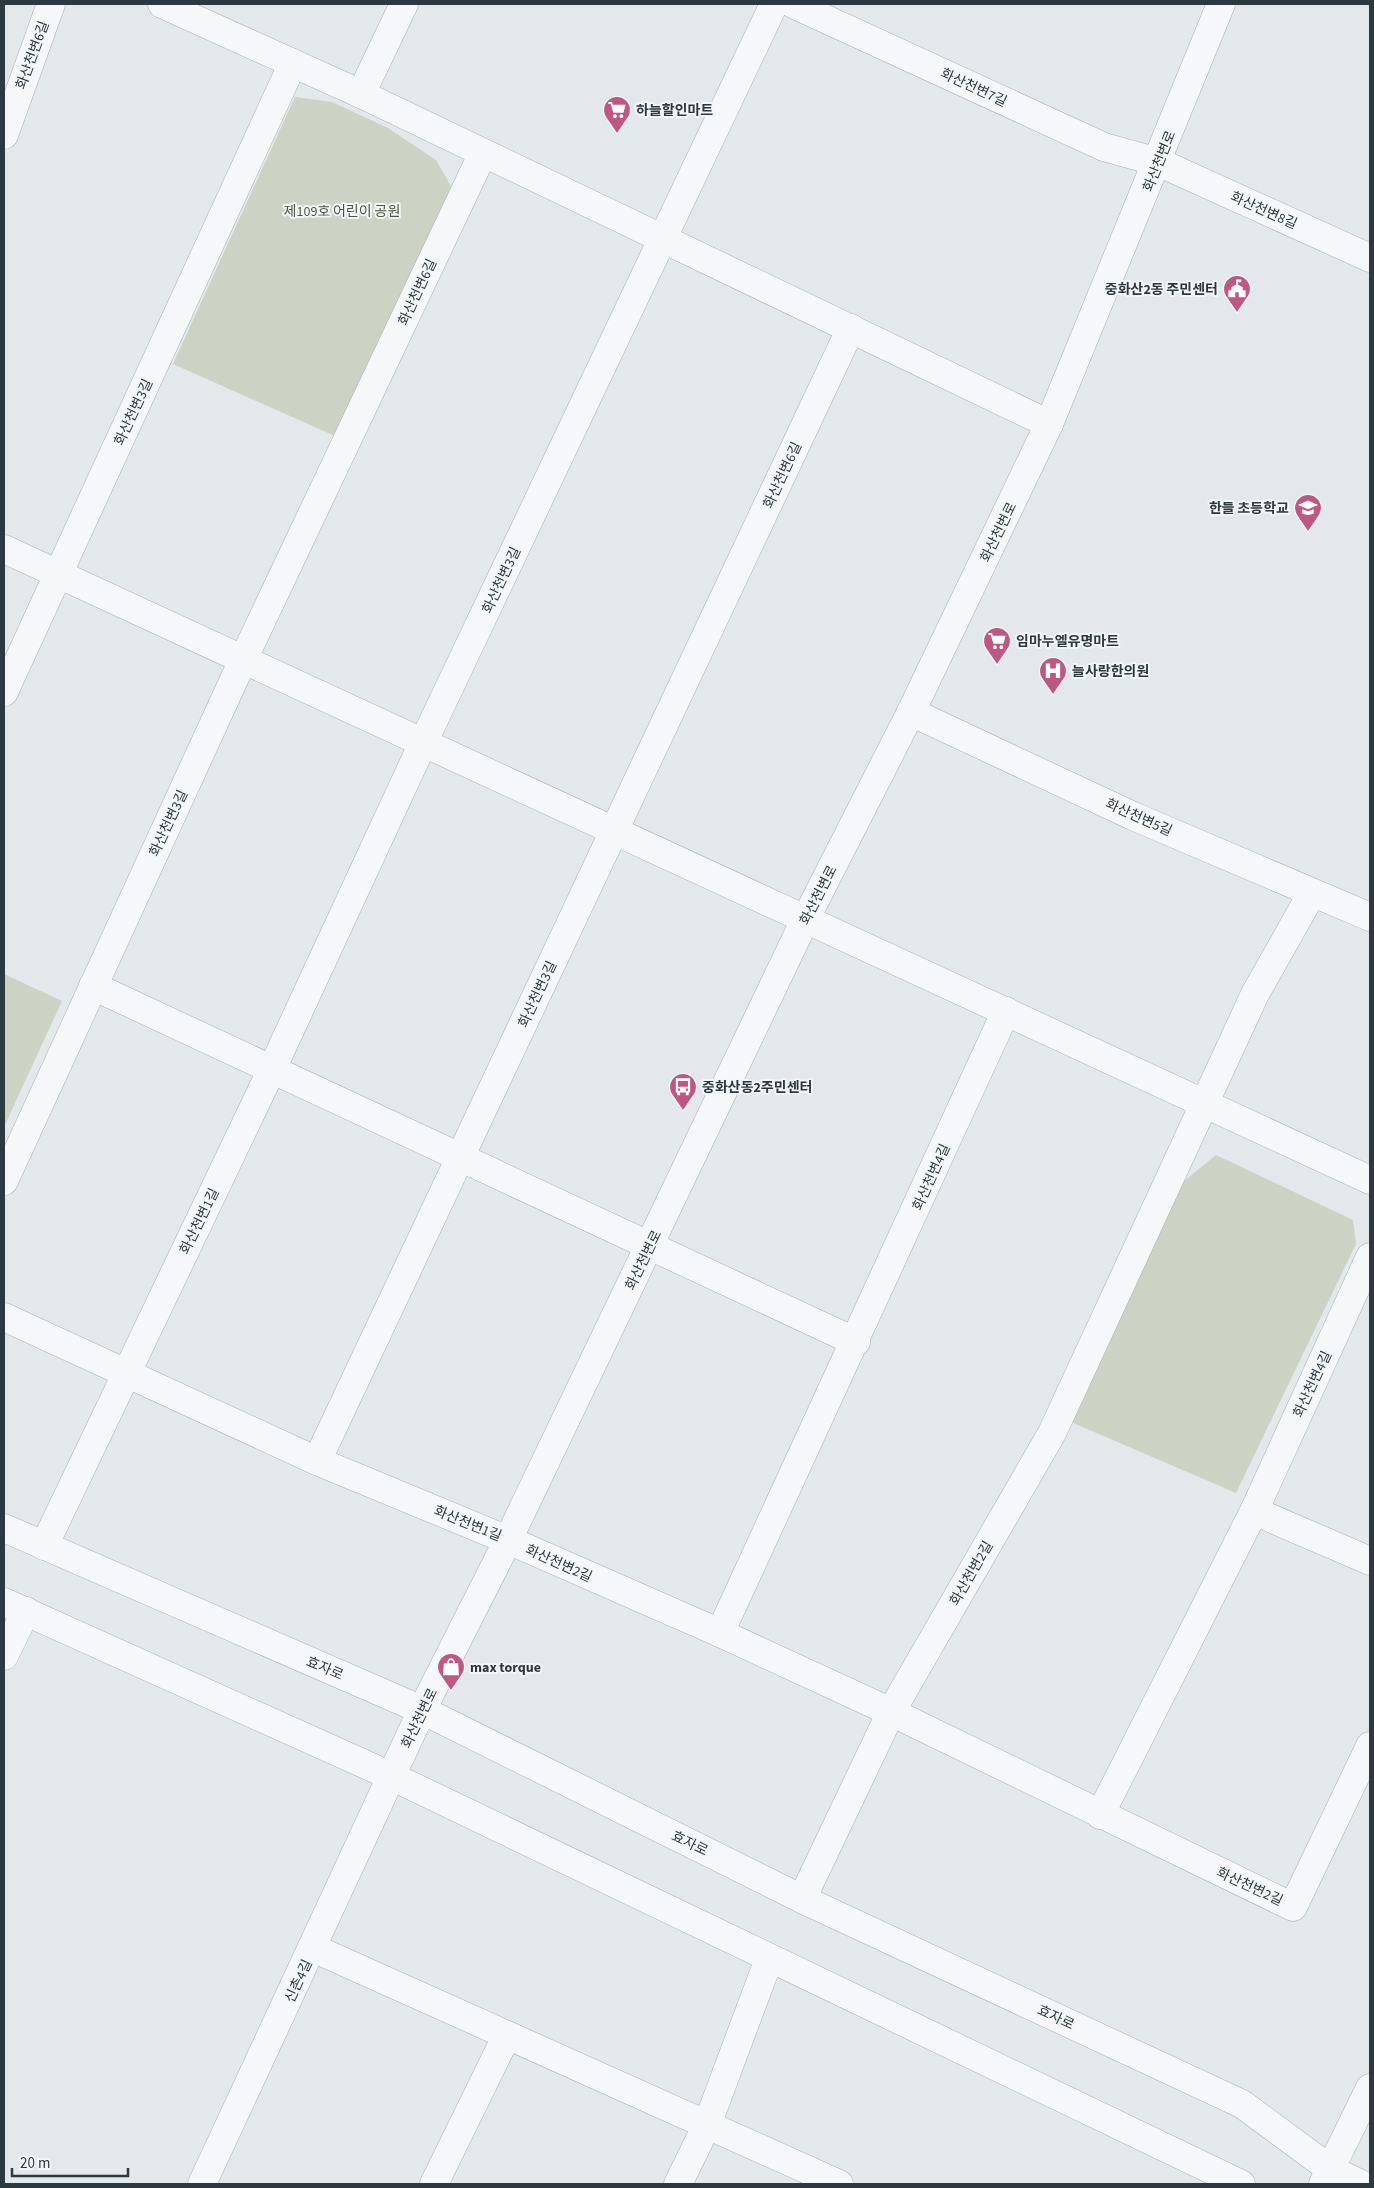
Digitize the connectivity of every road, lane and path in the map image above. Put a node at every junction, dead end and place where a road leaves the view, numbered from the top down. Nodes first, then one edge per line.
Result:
1 (51, 4) edge
2 (162, 4) edge
3 (404, 4) edge
4 (774, 4) edge
5 (793, 4) edge
6 (1222, 4) edge
7 (293, 63) junction
8 (360, 94) junction
9 (4, 135) edge
10 (483, 153) junction
11 (1158, 162) junction
12 (663, 238) junction
13 (1370, 258) edge
14 (851, 328) junction
15 (1049, 424) junction
16 (351, 431) joint
17 (4, 548) edge
18 (59, 574) junction
19 (713, 622) joint
20 (243, 660) junction
21 (4, 692) edge
22 (912, 712) junction
23 (423, 743) junction
24 (614, 831) junction
25 (1312, 893) junction
26 (1370, 916) edge
27 (805, 920) junction
28 (93, 986) junction
29 (1006, 1011) junction
30 (272, 1069) junction
31 (1205, 1104) junction
32 (461, 1157) junction
33 (1370, 1180) edge
34 (4, 1181) edge
35 (650, 1246) junction
36 (1370, 1257) edge
37 (4, 1317) edge
38 (856, 1342) junction
39 (126, 1373) junction
40 (317, 1461) junction
41 (1254, 1511) junction
42 (4, 1528) edge
43 (508, 1540) junction
44 (44, 1546) junction
45 (1370, 1561) edge
46 (15, 1606) edge
47 (720, 1633) junction
48 (4, 1656) edge
49 (422, 1710) junction
50 (891, 1712) junction
51 (1370, 1746) edge
52 (391, 1776) junction
53 (1100, 1815) junction
54 (802, 1899) junction
55 (313, 1948) junction
56 (769, 1959) junction
57 (507, 2035) junction
58 (1370, 2088) edge
59 (707, 2124) junction
60 (1327, 2177) edge
61 (202, 2184) edge
62 (434, 2184) edge
63 (678, 2184) edge
64 (839, 2184) edge
65 (1241, 2184) edge
66 (1362, 2184) edge

1 - 9 street, 화산천변6길
2 - 7 street
3 - 8 street
4 - 12 street
5 - 11 street, 화산천변7길
6 - 11 street, 화산천변로
7 - 8 street
7 - 18 street, 화산천변3길
8 - 10 street
10 - 12 street
10 - 16 street, 화산천변6길
11 - 13 street, 화산천변8길
11 - 15 street, 화산천변로
12 - 14 street
12 - 23 street, 화산천변3길
14 - 15 street
14 - 19 street, 화산천변6길
15 - 22 street, 화산천변로
16 - 20 street, 화산천변3길
17 - 18 street
18 - 20 street
18 - 21 street, 화산천변3길
19 - 24 street, 화산천변3길
20 - 23 street
20 - 28 street, 화산천변3길
22 - 25 street, 화산천변5길
22 - 27 street, 화산천변로
23 - 24 street
23 - 30 street, 화산천변3길
24 - 27 street
24 - 32 street, 화산천변3길
25 - 26 street, 화산천변5길
25 - 31 street
27 - 29 street
27 - 35 street, 화산천변로
28 - 30 street
28 - 34 street
29 - 31 street
29 - 38 street, 화산천변4길
30 - 32 street
30 - 39 street, 화산천변1길
31 - 33 street
31 - 50 street, 화산천변2길
32 - 35 street
32 - 40 street
35 - 38 street
35 - 43 street, 화산천변로
36 - 41 street, 화산천변4길
37 - 39 street, 화산천변1길
38 - 47 street
39 - 40 street, 화산천변1길
39 - 44 street
40 - 43 street, 화산천변1길
41 - 45 street
41 - 53 street
42 - 44 street, 효자로
43 - 47 street, 화산천변2길
43 - 49 street, 화산천변로
44 - 49 street, 효자로
46 - 48 street
46 - 52 street
47 - 50 street, 화산천변2길
49 - 52 street, 화산천변로
49 - 54 street, 효자로
50 - 53 street, 화산천변2길
50 - 54 street
51 - 53 street, 화산천변2길
52 - 55 street, 신촌4길
52 - 56 street
54 - 60 street, 효자로
55 - 57 street
55 - 61 street, 신촌4길
56 - 59 street
56 - 65 street
57 - 59 street
57 - 62 street
58 - 60 street
59 - 63 street
59 - 64 street
60 - 66 street, 효자로

